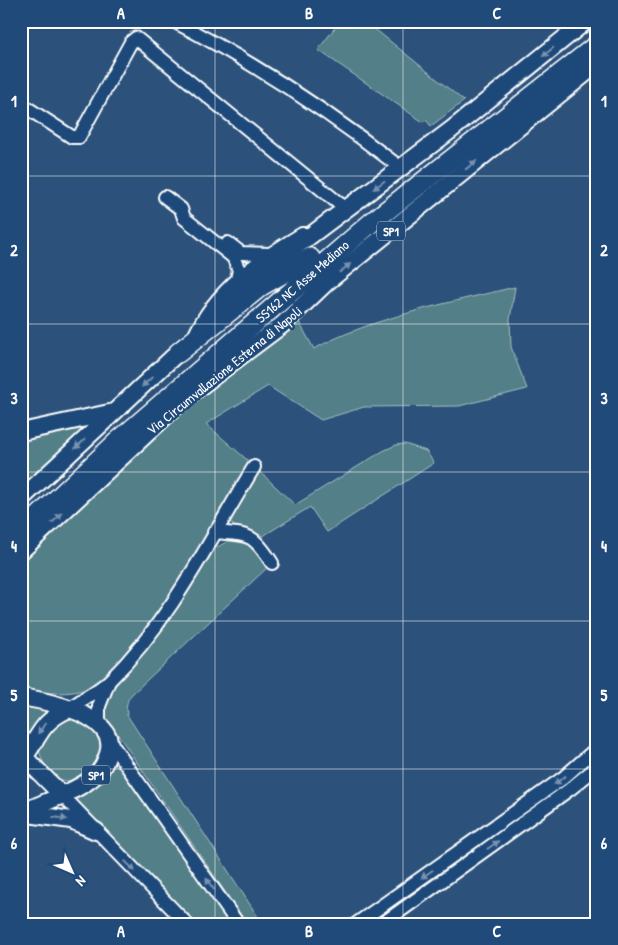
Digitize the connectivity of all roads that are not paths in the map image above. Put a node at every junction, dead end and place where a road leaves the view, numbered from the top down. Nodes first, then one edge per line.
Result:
1 (174, 21) edge
2 (586, 21) edge
3 (597, 31) edge
4 (597, 45) edge
5 (597, 64) edge
6 (21, 104) edge
7 (401, 168) junction
8 (165, 196) dead end
9 (181, 210) junction
10 (347, 210) junction
11 (372, 222) junction
12 (312, 236) junction
13 (269, 254) junction
14 (310, 258) junction
15 (237, 279) junction
16 (194, 337) junction
17 (178, 353) junction
18 (185, 398) junction
19 (116, 411) junction
20 (21, 432) edge
21 (254, 468) dead end
22 (21, 499) edge
23 (21, 518) edge
24 (214, 532) junction
25 (21, 533) edge
26 (21, 552) edge
27 (272, 563) dead end
28 (109, 681) junction
29 (21, 697) edge
30 (69, 709) junction
31 (98, 725) junction
32 (108, 739) junction
33 (597, 748) edge
34 (22, 757) edge
35 (597, 767) edge
36 (61, 794) junction
37 (21, 813) edge
38 (96, 831) junction
39 (187, 924) edge
40 (238, 924) edge
41 (356, 924) edge
42 (382, 924) edge

1 - 7 street
2 -> 7 main road
3 - 14 highway, SS162 NC Asse Mediano
4 - 11 highway, SS162 NC Asse Mediano
18 -> 5 main road, Via Circumvallazione Esterna di Napoli / SP1
6 - 10 street
7 -> 10 main road
8 - 9 street
9 - 13 street
9 - 15 street
10 - 12 main road
11 - 18 highway
11 - 25 highway, SS162 NC Asse Mediano
12 - 13 street
12 - 16 main road
13 - 15 street
14 - 17 highway
14 - 23 highway, SS162 NC Asse Mediano
15 - 16 street
16 - 17 main road
17 -> 19 main road
26 -> 18 main road, Via Circumvallazione Esterna di Napoli / SP1
19 - 20 main road
19 -> 22 main road
21 - 24 street
24 - 27 street
24 - 28 street
28 - 30 street
28 - 31 street
29 - 30 main road
30 - 31 main road
30 -> 34 main road
31 - 32 main road
32 - 36 main road, SP1
40 -> 32 street
33 -> 41 street
34 - 36 main road
42 -> 35 street
36 - 37 main road
36 - 38 street
37 -> 38 main road
38 -> 39 street

